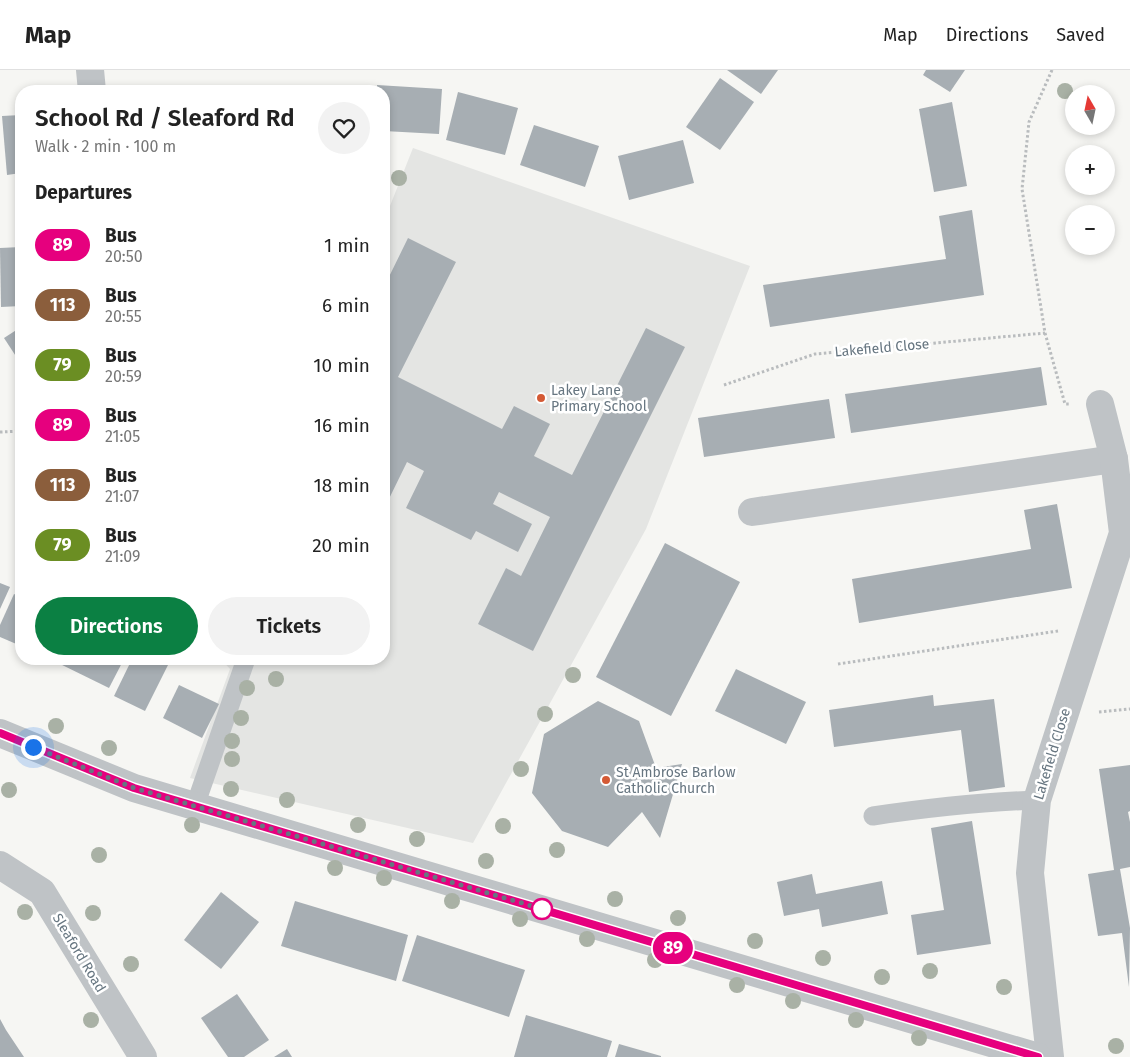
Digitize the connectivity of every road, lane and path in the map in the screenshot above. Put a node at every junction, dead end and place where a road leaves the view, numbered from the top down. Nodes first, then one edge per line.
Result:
1 (90, 70) edge
2 (1052, 70) edge
3 (91, 85) edge
4 (1044, 333) junction
5 (724, 385) dead end
6 (1100, 404) joint
7 (15, 431) edge
8 (0, 432) edge
9 (1114, 459) junction
10 (752, 512) dead end
11 (1093, 626) junction
12 (838, 664) dead end
13 (244, 665) edge
14 (0, 733) edge
15 (1037, 800) junction
16 (195, 806) junction
17 (873, 816) dead end
18 (0, 865) edge
19 (143, 1057) edge
20 (1038, 1057) edge
21 (1050, 1057) edge

1 - 3 street
2 - 4 path
4 - 5 path, Lakefield Close
4 - 6 path
6 - 9 street, Lakefield Close
7 - 8 path
9 - 10 street
9 - 11 street, Lakefield Close
11 - 12 path
11 - 15 street, Lakefield Close
13 - 16 lane
14 - 16 street
15 - 17 lane
15 - 21 street, Lakefield Close
16 - 20 street
18 - 19 street, Sleaford Road

